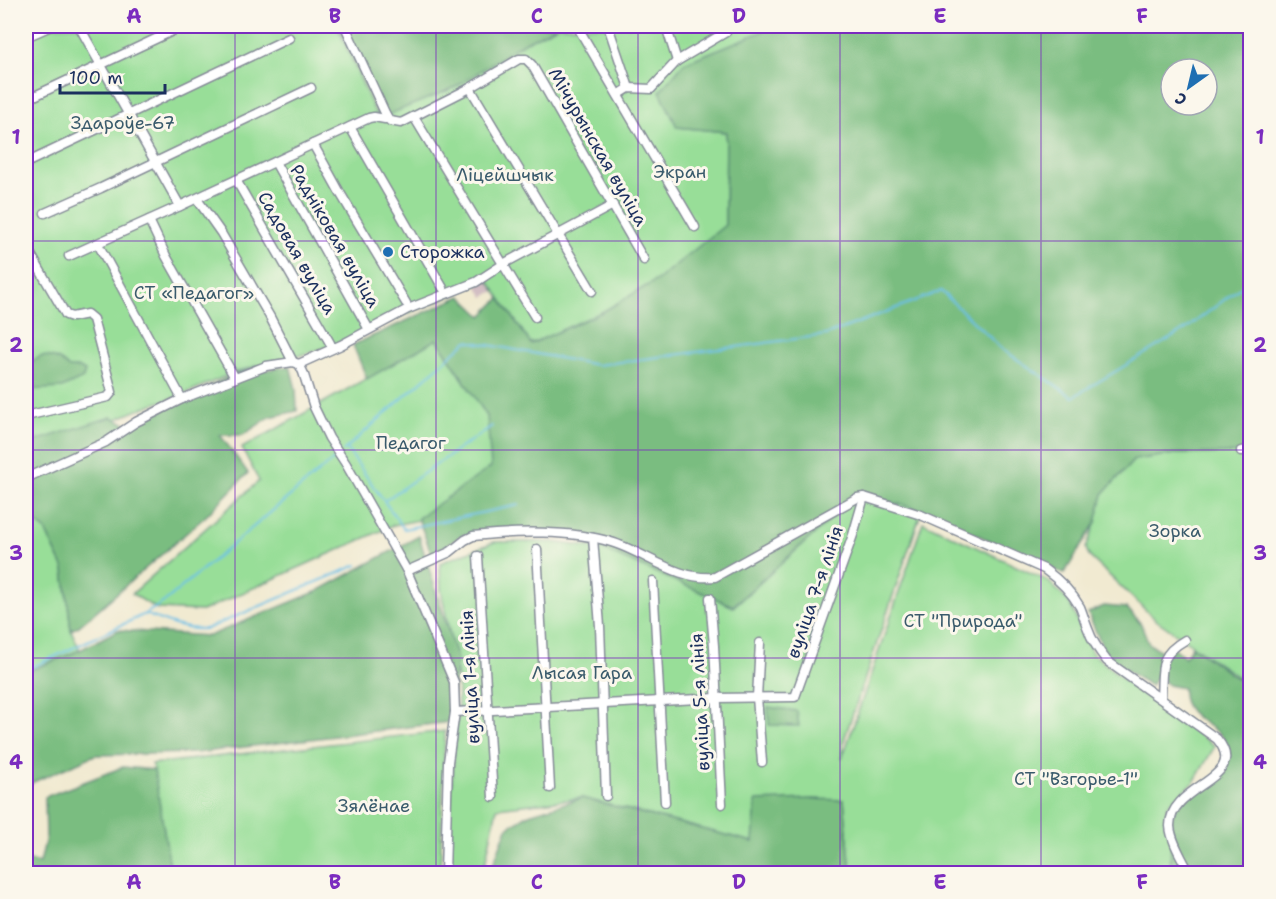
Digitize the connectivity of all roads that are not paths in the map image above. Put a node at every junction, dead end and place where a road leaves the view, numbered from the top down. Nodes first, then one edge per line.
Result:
1 (51, 26) edge
2 (79, 26) edge
3 (183, 26) edge
4 (345, 26) edge
5 (577, 26) edge
6 (608, 26) edge
7 (666, 26) edge
8 (728, 29) edge
9 (26, 37) edge
10 (289, 38) dead end
11 (676, 61) junction
12 (101, 65) junction
13 (310, 88) dead end
14 (470, 88) junction
15 (629, 88) junction
16 (618, 95) junction
17 (26, 100) edge
18 (128, 113) junction
19 (386, 115) junction
20 (414, 117) junction
21 (350, 127) junction
22 (313, 144) junction
23 (156, 161) junction
24 (275, 162) junction
25 (26, 163) edge
26 (236, 180) junction
27 (197, 199) junction
28 (613, 205) junction
29 (180, 206) junction
30 (45, 213) dead end
31 (149, 220) junction
32 (695, 226) dead end
33 (558, 234) junction
34 (98, 244) junction
35 (26, 246) edge
36 (69, 256) dead end
37 (644, 260) dead end
38 (502, 265) junction
39 (443, 288) dead end
40 (592, 291) dead end
41 (406, 303) dead end
42 (535, 317) dead end
43 (367, 326) dead end
44 (330, 343) dead end
45 (296, 363) junction
46 (235, 378) junction
47 (182, 399) junction
48 (26, 416) edge
49 (1251, 450) edge
50 (1240, 451) dead end
51 (26, 478) edge
52 (864, 497) junction
53 (593, 538) junction
54 (537, 549) dead end
55 (478, 556) dead end
56 (406, 571) junction
57 (653, 580) dead end
58 (710, 598) dead end
59 (1185, 640) dead end
60 (760, 643) dead end
61 (757, 697) junction
62 (717, 698) junction
63 (1161, 698) junction
64 (659, 702) junction
65 (603, 704) junction
66 (546, 707) junction
67 (489, 710) junction
68 (455, 712) junction
69 (762, 762) dead end
70 (550, 788) dead end
71 (606, 796) dead end
72 (493, 797) dead end
73 (665, 802) dead end
74 (722, 804) dead end
75 (445, 873) edge
76 (1190, 873) edge

1 - 9 street
2 - 12 street
3 - 12 street
4 - 19 street
5 - 16 street
6 - 15 street
7 - 11 street
8 - 11 street
10 - 18 street
11 - 15 street
12 - 17 street
12 - 18 street
13 - 23 street
14 - 20 street
14 - 28 street, Мічурынская вуліца
14 - 33 street
15 - 16 street
16 - 32 street
18 - 23 street
18 - 25 street
19 - 20 street
19 - 21 street
20 - 38 street
21 - 22 street
21 - 39 street
22 - 24 street
22 - 41 street
23 - 29 street
23 - 30 street
24 - 26 street
24 - 43 street, Радніковая вуліца
26 - 27 street
26 - 44 street, Садовая вуліца
27 - 29 street
27 - 45 street
28 - 33 street
28 - 37 street, Мічурынская вуліца
29 - 31 street
31 - 34 street
31 - 46 street
33 - 38 street
33 - 40 street
34 - 36 street
34 - 47 street
35 - 48 street
38 - 42 street
38 - 45 street
45 - 46 street
45 - 56 street
46 - 47 street
47 - 51 street
49 - 50 street
52 - 53 street
52 - 61 street, вуліца 7-я лінія
52 - 63 street
53 - 56 street
53 - 65 street
54 - 66 street
55 - 67 street, вуліца 1-я лінія
56 - 68 street
57 - 64 street
58 - 62 street, вуліца 5-я лінія
59 - 63 street
60 - 61 street
61 - 62 street
61 - 69 street
62 - 64 street
62 - 74 street, вуліца 5-я лінія
63 - 76 street
64 - 65 street
64 - 73 street
65 - 66 street
65 - 71 street
66 - 67 street
66 - 70 street
67 - 68 street
67 - 72 street, вуліца 1-я лінія
68 - 75 street

